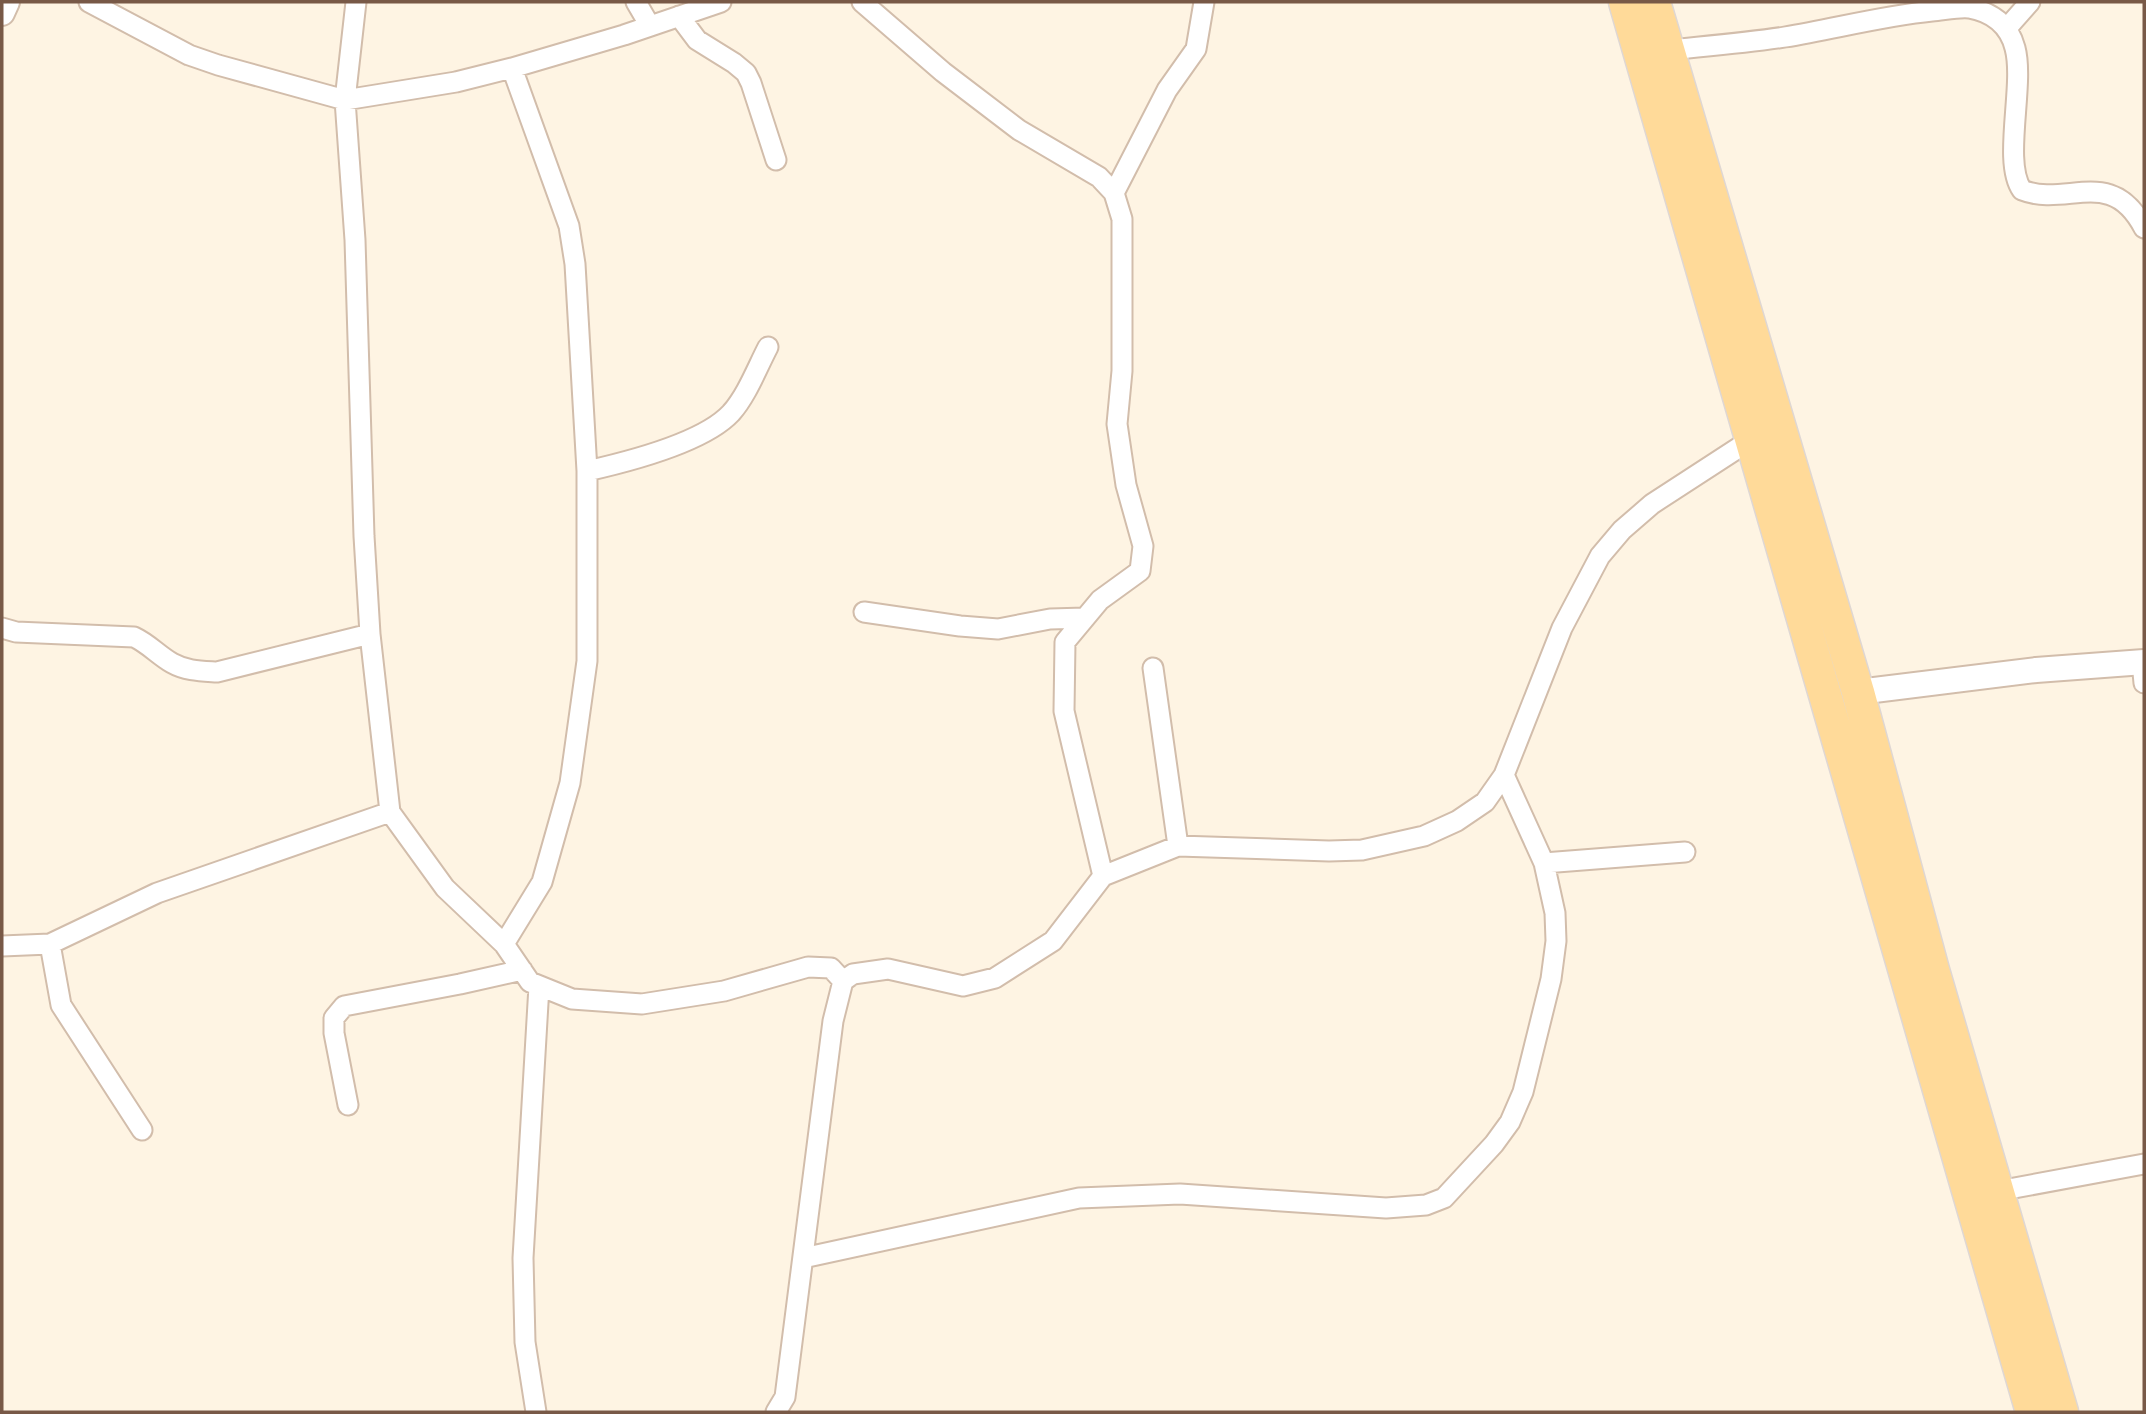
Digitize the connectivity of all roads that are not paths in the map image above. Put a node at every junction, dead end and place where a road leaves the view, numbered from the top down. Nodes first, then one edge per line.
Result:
1 (7, 2) edge
2 (89, 2) edge
3 (356, 2) edge
4 (636, 2) edge
5 (721, 2) edge
6 (862, 2) edge
7 (1204, 2) edge
8 (1625, 2) edge
9 (1654, 2) edge
10 (2031, 2) edge
11 (2, 13) edge
12 (680, 16) junction
13 (650, 26) junction
14 (2007, 28) junction
15 (1668, 50) junction
16 (512, 68) junction
17 (345, 100) junction
18 (776, 160) dead end
19 (1114, 192) junction
20 (2142, 217) edge
21 (768, 347) dead end
22 (1752, 439) junction
23 (587, 471) junction
24 (864, 612) dead end
25 (1085, 618) junction
26 (2, 628) edge
27 (370, 634) junction
28 (1153, 668) dead end
29 (2144, 669) edge
30 (1858, 692) junction
31 (1504, 775) junction
32 (390, 812) junction
33 (1178, 846) junction
34 (1685, 852) dead end
35 (1544, 863) junction
36 (1103, 876) junction
37 (50, 944) junction
38 (503, 944) junction
39 (2, 946) edge
40 (522, 970) junction
41 (843, 981) junction
42 (540, 986) junction
43 (348, 1105) dead end
44 (142, 1130) dead end
45 (2144, 1164) edge
46 (1998, 1191) junction
47 (803, 1258) junction
48 (536, 1412) edge
49 (776, 1412) edge
50 (2032, 1412) edge
51 (2062, 1412) edge

1 - 11 street
2 - 17 street
3 - 17 street
4 - 13 street
5 - 12 street
6 - 19 street
7 - 19 street
8 - 22 main road
9 - 15 main road
10 - 14 street
12 - 13 street
12 - 18 street
13 - 16 street
14 - 15 street
14 - 20 street
15 - 30 main road
16 - 17 street
16 - 23 street
17 - 27 street
19 - 25 street
21 - 23 street
22 - 31 street
22 - 50 main road
23 - 38 street
24 - 25 street
25 - 36 street
26 - 27 street
27 - 32 street
28 - 33 street
29 - 30 street
30 - 46 main road
31 - 33 street
31 - 35 street
32 - 37 street
32 - 38 street
33 - 36 street
34 - 35 street
35 - 47 street
36 - 41 street
37 - 39 street
37 - 44 street
38 - 40 street
40 - 42 street
40 - 43 street
41 - 42 street
41 - 47 street
42 - 48 street
45 - 46 street
46 - 51 main road
47 - 49 street

